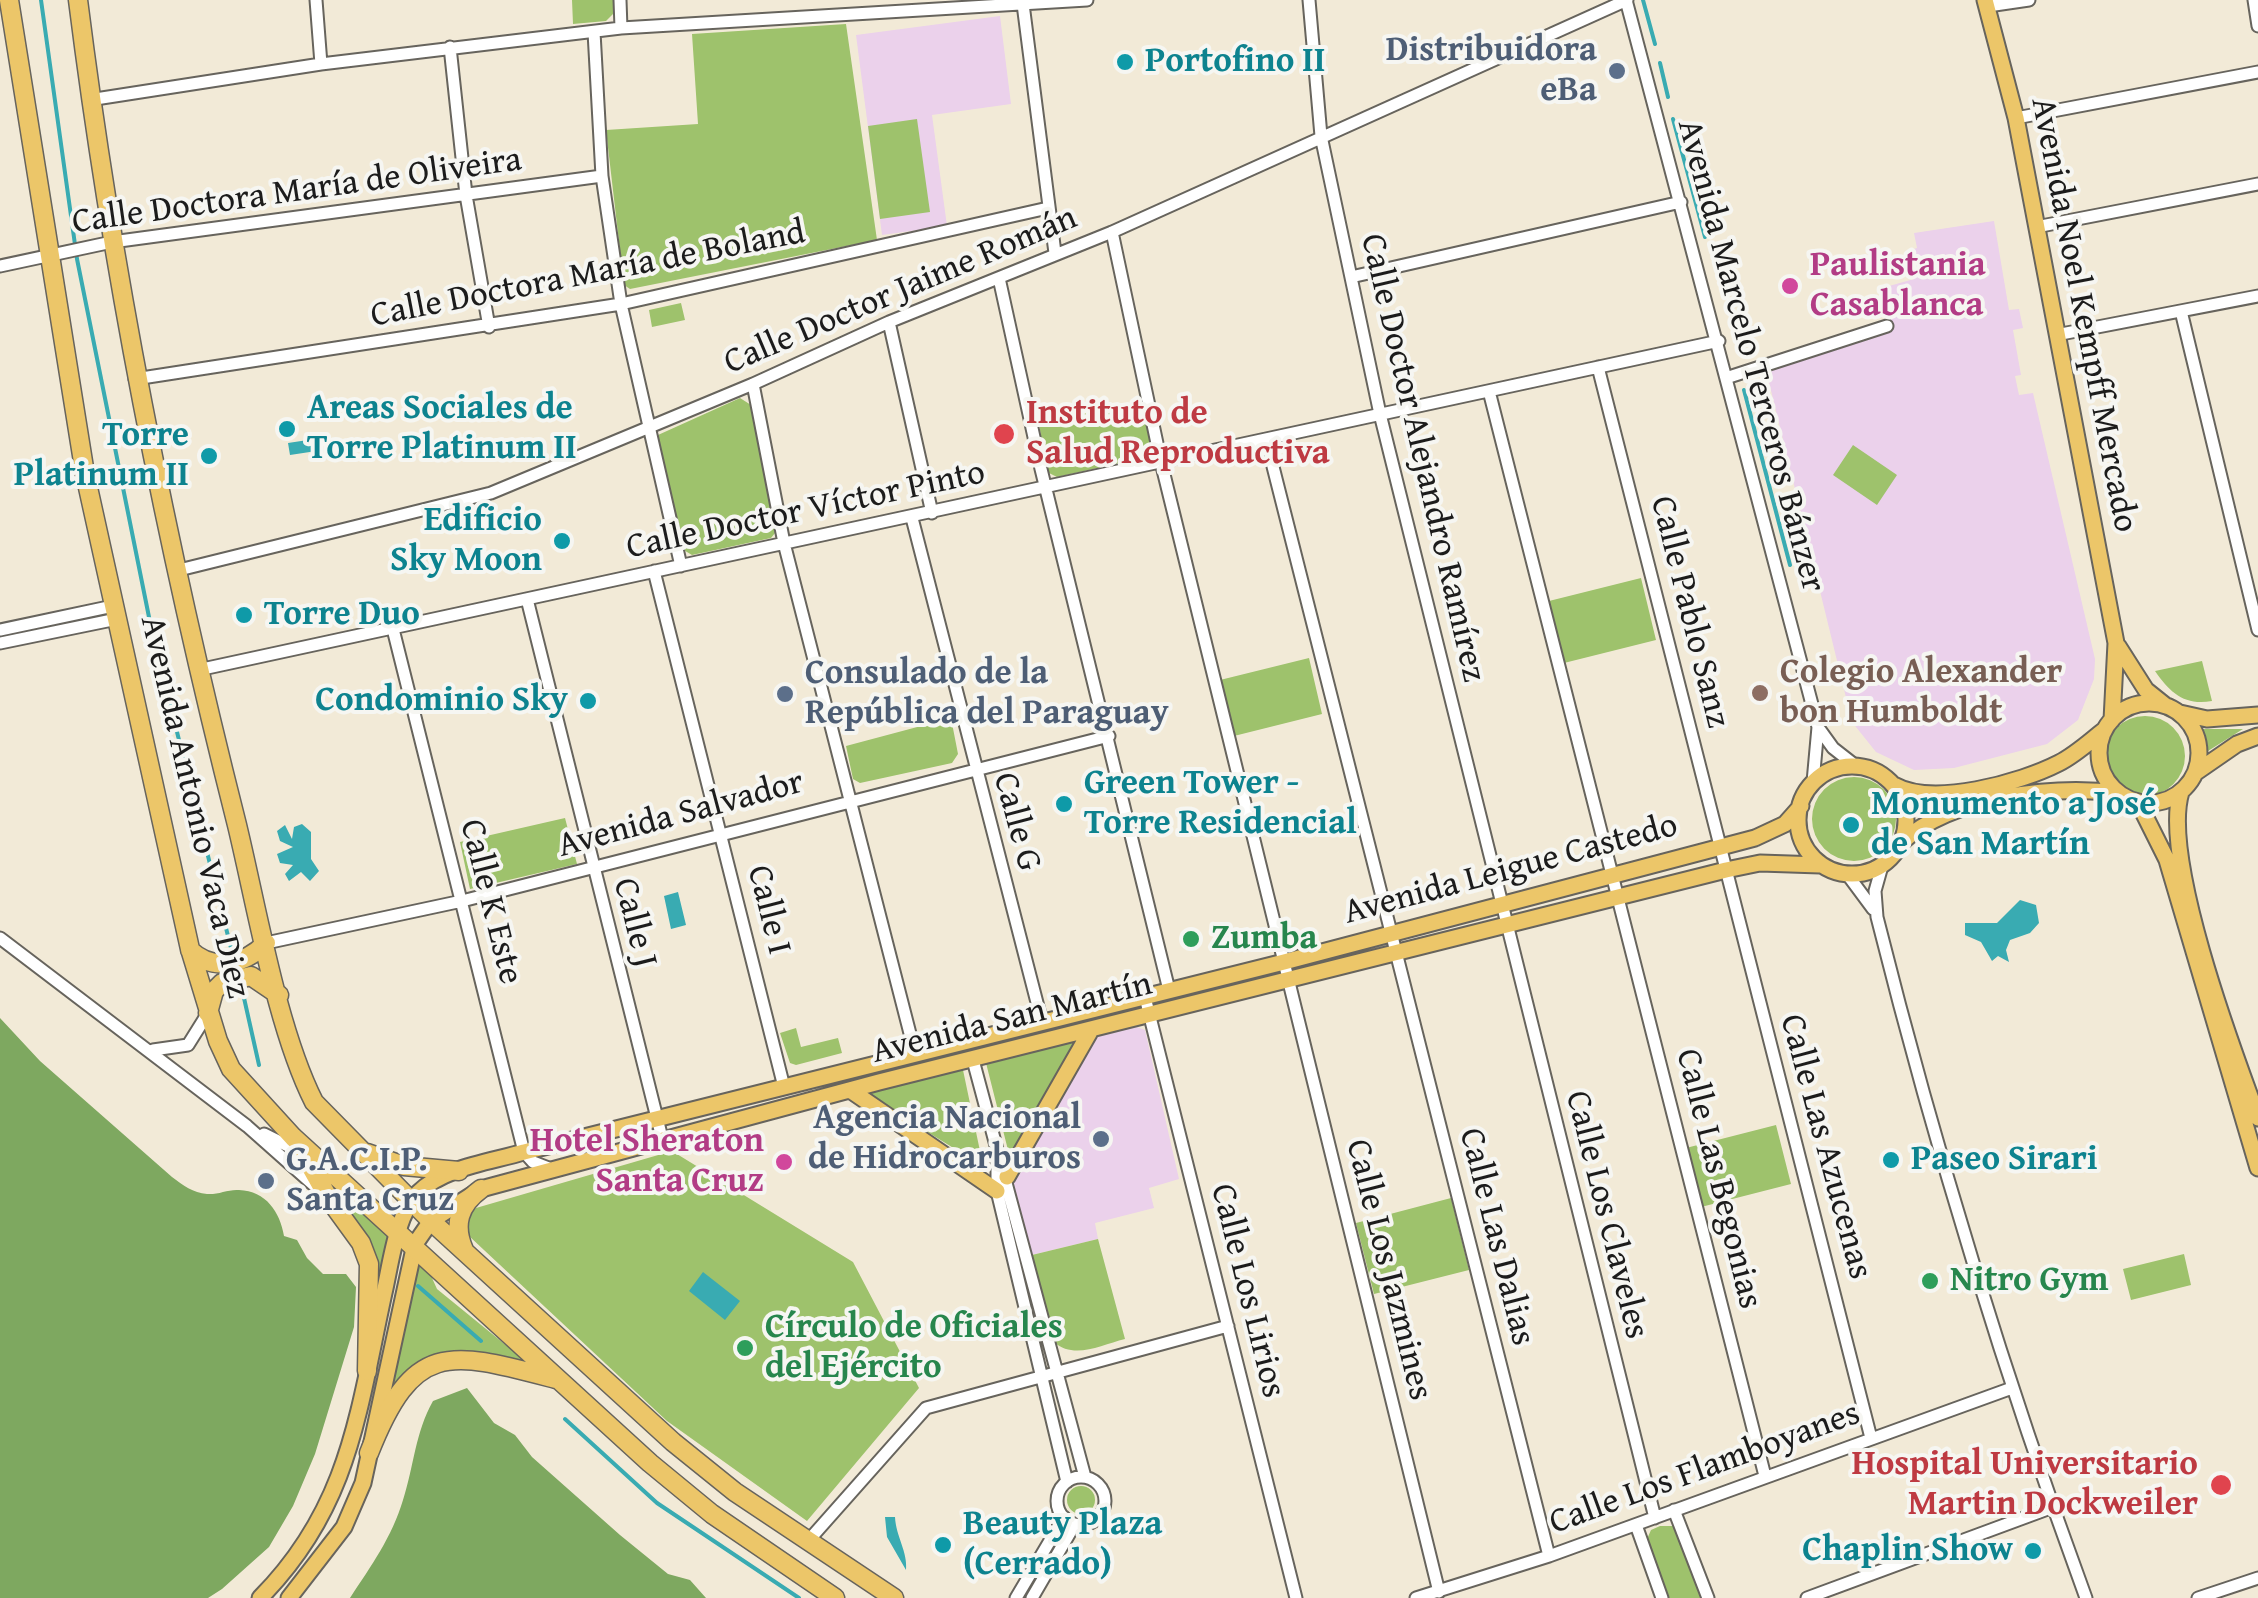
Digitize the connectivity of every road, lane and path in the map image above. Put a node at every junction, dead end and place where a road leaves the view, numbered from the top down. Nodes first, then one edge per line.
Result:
1 (8, 0) edge
2 (78, 0) edge
3 (316, 0) edge
4 (620, 0) edge
5 (1086, 0) edge
6 (1309, 0) edge
7 (1626, 0) edge
8 (2029, 0) edge
9 (2254, 0) edge
10 (1987, 3) edge
11 (962, 4) edge
12 (1023, 4) junction
13 (2258, 26) edge
14 (622, 28) junction
15 (594, 32) junction
16 (450, 47) junction
17 (321, 64) junction
18 (2258, 72) edge
19 (89, 100) junction
20 (2016, 118) junction
21 (1322, 136) junction
22 (602, 176) junction
23 (2258, 184) edge
24 (466, 195) junction
25 (1681, 202) junction
26 (1048, 208) junction
27 (2036, 226) junction
28 (1112, 232) junction
29 (104, 244) junction
30 (1056, 253) junction
31 (51, 255) junction
32 (0, 266) edge
33 (1351, 277) junction
34 (998, 278) junction
35 (2258, 296) edge
36 (621, 304) junction
37 (2181, 311) junction
38 (889, 322) junction
39 (1887, 326) dead end
40 (489, 327) junction
41 (2056, 335) junction
42 (1719, 340) junction
43 (1598, 367) junction
44 (1729, 377) junction
45 (136, 380) junction
46 (753, 384) junction
47 (1490, 390) junction
48 (1380, 414) junction
49 (648, 426) junction
50 (1266, 439) junction
51 (1161, 462) junction
52 (1046, 487) junction
53 (932, 513) junction
54 (912, 518) junction
55 (784, 543) junction
56 (681, 566) junction
57 (175, 571) junction
58 (654, 572) junction
59 (527, 599) junction
60 (115, 613) junction
61 (394, 628) junction
62 (0, 630) edge
63 (2258, 630) edge
64 (0, 643) edge
65 (2116, 643) junction
66 (198, 670) junction
67 (2173, 709) junction
68 (2258, 715) edge
69 (2109, 724) junction
70 (1818, 727) junction
71 (1109, 736) junction
72 (2258, 736) edge
73 (1856, 766) junction
74 (975, 773) junction
75 (2195, 773) junction
76 (1813, 782) junction
77 (1893, 784) junction
78 (2181, 792) junction
79 (2118, 793) junction
80 (848, 800) junction
81 (2138, 802) junction
82 (1801, 806) junction
83 (720, 834) junction
84 (1902, 842) junction
85 (1719, 846) junction
86 (1820, 865) junction
87 (1882, 866) junction
88 (592, 867) junction
89 (1726, 870) junction
90 (1612, 874) junction
91 (1847, 874) junction
92 (1618, 896) junction
93 (462, 901) junction
94 (1500, 902) junction
95 (1877, 918) junction
96 (1504, 925) junction
97 (1390, 932) junction
98 (0, 938) edge
99 (266, 943) junction
100 (190, 949) junction
101 (1397, 953) junction
102 (1284, 962) junction
103 (1287, 980) junction
104 (1169, 990) junction
105 (279, 996) junction
106 (1145, 997) junction
107 (208, 1014) junction
108 (1150, 1015) junction
109 (1042, 1022) junction
110 (1091, 1030) junction
111 (148, 1049) junction
112 (914, 1054) junction
113 (973, 1060) junction
114 (876, 1064) junction
115 (879, 1082) junction
116 (784, 1087) junction
117 (850, 1090) junction
118 (750, 1096) junction
119 (754, 1115) junction
120 (2258, 1118) edge
121 (655, 1119) junction
122 (247, 1126) junction
123 (293, 1136) junction
124 (664, 1142) junction
125 (356, 1149) junction
126 (524, 1152) junction
127 (305, 1155) junction
128 (330, 1168) junction
129 (2258, 1168) edge
130 (555, 1170) junction
131 (459, 1171) junction
132 (1000, 1177) junction
133 (481, 1189) junction
134 (328, 1199) junction
135 (412, 1200) junction
136 (431, 1221) junction
137 (400, 1230) junction
138 (414, 1244) junction
139 (464, 1250) junction
140 (1228, 1326) junction
141 (367, 1372) junction
142 (1048, 1372) junction
143 (560, 1380) junction
144 (2012, 1388) junction
145 (1872, 1438) junction
146 (369, 1453) junction
147 (1765, 1476) junction
148 (1085, 1477) junction
149 (1067, 1482) junction
150 (2053, 1507) junction
151 (1674, 1510) junction
152 (1654, 1518) junction
153 (1069, 1520) junction
154 (1636, 1525) junction
155 (742, 1536) junction
156 (808, 1540) junction
157 (1549, 1556) junction
158 (2258, 1578) edge
159 (1439, 1592) junction
160 (260, 1598) edge
161 (288, 1598) edge
162 (835, 1598) edge
163 (894, 1598) edge
164 (1016, 1598) edge
165 (1032, 1598) edge
166 (1296, 1598) edge
167 (1416, 1598) edge
168 (1662, 1598) edge
169 (1708, 1598) edge
170 (1808, 1598) edge
171 (2086, 1598) edge
172 (2198, 1598) edge

1 - 31 highway, Avenida Antonio Vaca Diez
2 - 19 highway, Avenida Antonio Vaca Diez
3 - 17 street
4 - 14 street
5 - 12 street
6 - 21 street, Calle Doctor Alejandro Ramírez
7 - 21 street, Calle Doctor Jaime Román
7 - 25 street, Avenida Marcelo Terceros Bánzer
8 - 10 street
9 - 13 street
10 - 20 main road, Avenida Noel Kempff Mercado
11 - 12 street
11 - 14 street
12 - 26 street
14 - 15 street
15 - 16 street
15 - 22 street
16 - 17 street
16 - 24 street
17 - 19 street
18 - 20 street
19 - 29 highway, Avenida Antonio Vaca Diez
20 - 27 main road, Avenida Noel Kempff Mercado
21 - 28 street, Calle Doctor Jaime Román
21 - 33 street, Calle Doctor Alejandro Ramírez
22 - 24 street, Calle Doctora María de Oliveira
22 - 36 street
23 - 27 street
24 - 29 street, Calle Doctora María de Oliveira
24 - 40 street
25 - 33 street
25 - 42 street, Avenida Marcelo Terceros Bánzer
26 - 30 street
26 - 36 street, Calle Doctora María de Boland
27 - 41 main road, Avenida Noel Kempff Mercado
28 - 30 street, Calle Doctor Jaime Román
28 - 51 street, Calle Los Jazmines
29 - 31 street, Calle Doctora María de Oliveira
29 - 45 highway, Avenida Antonio Vaca Diez
30 - 34 street, Calle Doctor Jaime Román
31 - 32 street, Calle Doctora María de Oliveira
31 - 60 highway, Avenida Antonio Vaca Diez
33 - 48 street, Calle Doctor Alejandro Ramírez
34 - 38 street, Calle Doctor Jaime Román
34 - 52 street
35 - 37 street
36 - 40 street, Calle Doctora María de Boland
36 - 49 street
37 - 41 street
37 - 63 street
38 - 46 street, Calle Doctor Jaime Román
38 - 53 street
39 - 44 street
40 - 45 street, Calle Doctora María de Boland
41 - 65 main road, Avenida Noel Kempff Mercado
42 - 43 street, Calle Doctor Víctor Pinto
42 - 44 street, Avenida Marcelo Terceros Bánzer
43 - 47 street, Calle Doctor Víctor Pinto
43 - 85 street, Calle Pablo Sanz
44 - 70 street, Avenida Marcelo Terceros Bánzer
45 - 57 highway, Avenida Antonio Vaca Diez
46 - 49 street, Calle Doctor Jaime Román
46 - 55 street
47 - 48 street, Calle Doctor Víctor Pinto
47 - 90 street, Calle Las Begonias
48 - 50 street, Calle Doctor Víctor Pinto
48 - 94 street, Calle Doctor Alejandro Ramírez
49 - 56 street
49 - 57 street, Calle Doctor Jaime Román
50 - 51 street, Calle Doctor Víctor Pinto
50 - 97 street, Calle Las Dalias
51 - 52 street, Calle Doctor Víctor Pinto
51 - 102 street, Calle Los Jazmines
52 - 53 street, Calle Doctor Víctor Pinto
52 - 71 street
53 - 54 street, Calle Doctor Víctor Pinto
54 - 55 street, Calle Doctor Víctor Pinto
54 - 74 street, Calle G
55 - 56 street, Calle Doctor Víctor Pinto
55 - 80 street
56 - 58 street, Calle Doctor Víctor Pinto
57 - 66 highway, Avenida Antonio Vaca Diez
58 - 59 street, Calle Doctor Víctor Pinto
58 - 83 street, Calle I
59 - 61 street, Calle Doctor Víctor Pinto
59 - 88 street, Calle J
60 - 62 street
60 - 64 street
60 - 100 highway, Avenida Antonio Vaca Diez
61 - 66 street, Calle Doctor Víctor Pinto
61 - 93 street, Calle K Este
65 - 67 main road, Avenida Noel Kempff Mercado
65 - 69 main road, Avenida Noel Kempff Mercado
66 - 99 highway, Avenida Antonio Vaca Diez
67 - 68 main road
67 - 69 main road
67 - 75 main road
69 - 77 main road
69 - 79 main road
70 - 73 street, Avenida Marcelo Terceros Bánzer
70 - 76 street, Avenida Marcelo Terceros Bánzer
71 - 74 street, Avenida Salvador
71 - 104 street
72 - 75 main road
73 - 76 main road
73 - 77 main road
74 - 80 street, Avenida Salvador
74 - 109 street, Calle G
75 - 78 main road
76 - 82 main road
77 - 84 main road
78 - 81 main road
78 - 120 main road
79 - 81 main road
79 - 84 main road
80 - 83 street, Avenida Salvador
80 - 112 street
81 - 129 main road
82 - 85 main road, Avenida Leigue Castedo
82 - 86 main road
83 - 88 street, Avenida Salvador
83 - 116 street, Calle I
84 - 87 main road
85 - 89 street, Calle Pablo Sanz
85 - 90 main road, Avenida Leigue Castedo
86 - 89 main road, Avenida San Martín
86 - 91 main road
87 - 91 main road
87 - 95 street
88 - 93 street, Avenida Salvador
88 - 121 street, Calle J
89 - 92 main road, Avenida San Martín
89 - 145 street, Calle Las Azucenas
90 - 92 street, Calle Las Begonias
90 - 94 main road, Avenida Leigue Castedo
91 - 95 street
92 - 96 main road, Avenida San Martín
92 - 147 street, Calle Las Begonias
93 - 99 street, Avenida Salvador
93 - 126 street, Calle K Este
94 - 96 street, Calle Doctor Alejandro Ramírez
94 - 97 main road, Avenida Leigue Castedo
95 - 144 street
96 - 101 main road, Avenida San Martín
96 - 152 street, Calle Los Claveles
97 - 101 street, Calle Las Dalias
97 - 102 main road, Avenida Leigue Castedo
98 - 111 street
99 - 100 highway
99 - 105 highway, Avenida Antonio Vaca Diez
100 - 107 highway, Avenida Antonio Vaca Diez
101 - 103 main road, Avenida San Martín
101 - 157 street, Calle Las Dalias
102 - 103 street, Calle Los Jazmines
102 - 104 main road, Avenida Leigue Castedo
103 - 108 main road, Avenida San Martín
103 - 159 street, Calle Los Jazmines
104 - 106 main road, Avenida San Martín
105 - 107 highway
105 - 125 highway, Avenida Antonio Vaca Diez
106 - 108 street, Calle Los Lirios
106 - 109 main road, Avenida San Martín
107 - 111 street
107 - 123 highway, Avenida Antonio Vaca Diez
108 - 110 main road, Avenida San Martín
108 - 140 street, Calle Los Lirios
109 - 112 main road, Avenida San Martín
110 - 113 main road, Avenida San Martín
110 - 132 main road
111 - 122 street
112 - 114 main road, Avenida San Martín
113 - 115 main road, Avenida San Martín
113 - 132 street
114 - 115 main road
114 - 116 main road, Avenida San Martín
115 - 117 main road, Avenida San Martín
116 - 118 main road, Avenida San Martín
117 - 119 main road, Avenida San Martín
117 - 132 main road
118 - 119 main road
118 - 121 main road, Avenida San Martín
119 - 124 main road, Avenida San Martín
121 - 124 street, Calle J
121 - 126 main road, Avenida San Martín
122 - 127 street
122 - 134 street
123 - 127 highway
123 - 128 highway, Avenida Antonio Vaca Diez
124 - 130 main road, Avenida San Martín
125 - 131 highway
125 - 135 highway, Avenida Antonio Vaca Diez
126 - 130 street
126 - 131 main road
127 - 128 street
127 - 134 highway
128 - 137 highway, Avenida Antonio Vaca Diez
130 - 133 main road, Avenida San Martín
131 - 135 main road
132 - 142 street
133 - 136 main road, Avenida San Martín
133 - 139 highway
134 - 141 highway
135 - 136 highway, Avenida Antonio Vaca Diez
135 - 137 main road
136 - 138 main road, Avenida San Martín
136 - 139 highway, Avenida Antonio Vaca Diez
137 - 138 highway, Avenida Antonio Vaca Diez
137 - 141 main road
138 - 143 highway, Avenida Antonio Vaca Diez
138 - 146 main road
139 - 156 highway, Avenida Antonio Vaca Diez
140 - 142 street
140 - 166 street, Calle Los Lirios
141 - 160 main road
142 - 148 street
142 - 149 street
142 - 156 street
143 - 146 highway
143 - 155 highway, Avenida Antonio Vaca Diez
144 - 145 street, Calle Los Flamboyanes
144 - 150 street
145 - 147 street, Calle Los Flamboyanes
146 - 161 main road
147 - 151 street, Calle Los Flamboyanes
148 - 149 street
148 - 153 street
149 - 153 street
150 - 170 street
150 - 171 street
151 - 152 street, Calle Los Flamboyanes
151 - 169 street
152 - 154 street, Calle Los Flamboyanes
153 - 164 street
153 - 165 street
154 - 157 street, Calle Los Flamboyanes
154 - 168 street
155 - 156 highway
155 - 162 highway, Avenida Antonio Vaca Diez
156 - 163 highway, Avenida Antonio Vaca Diez
157 - 159 street, Calle Los Flamboyanes
158 - 172 street
159 - 167 street, Calle Los Flamboyanes

